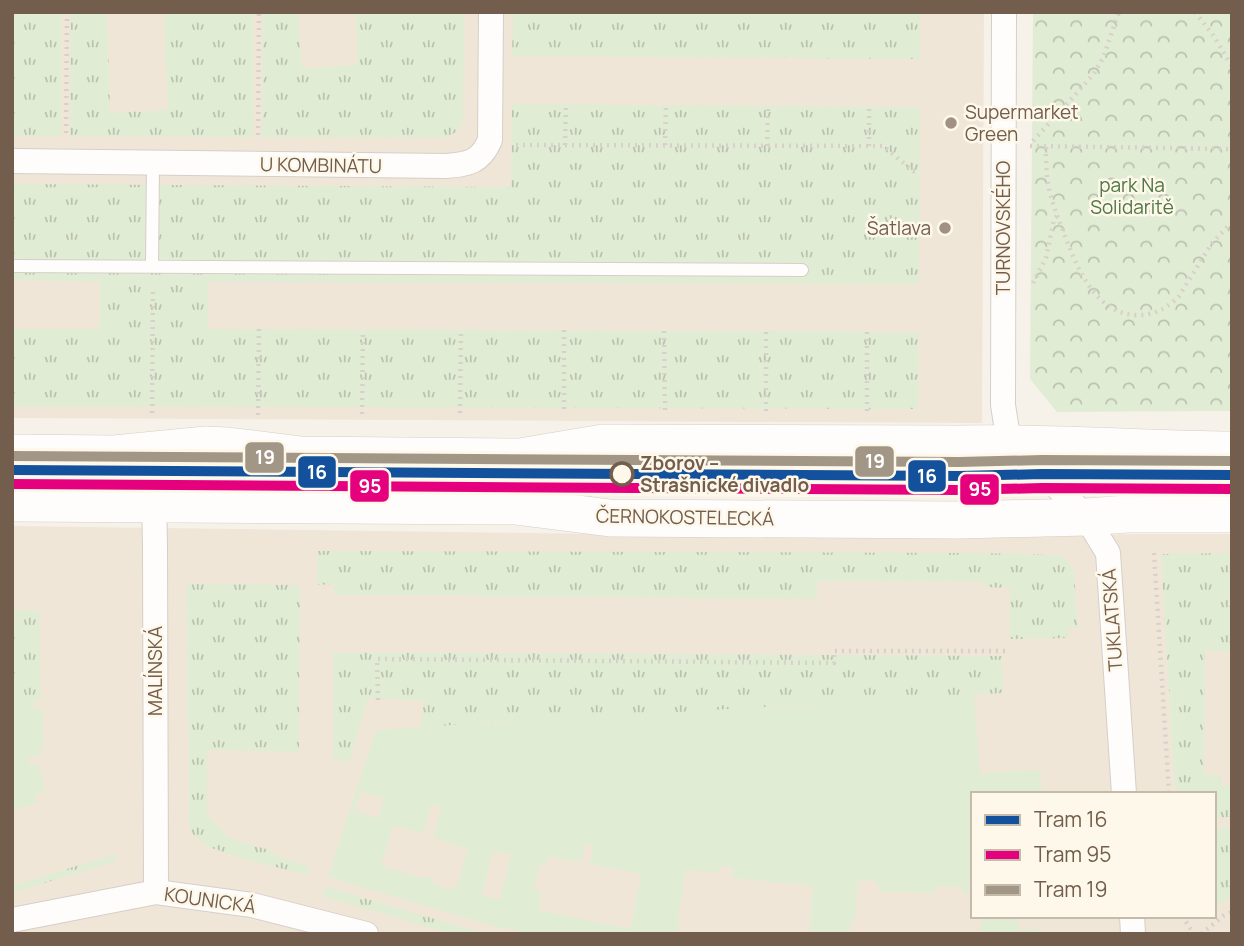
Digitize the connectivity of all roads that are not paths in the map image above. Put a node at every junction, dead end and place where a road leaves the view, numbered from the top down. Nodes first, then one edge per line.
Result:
1 (491, 12) edge
2 (1004, 12) edge
3 (12, 161) edge
4 (153, 164) junction
5 (12, 266) edge
6 (152, 266) junction
7 (802, 270) dead end
8 (1009, 443) junction
9 (153, 450) junction
10 (1232, 450) edge
11 (12, 453) edge
12 (12, 503) edge
13 (154, 503) junction
14 (1232, 514) edge
15 (1086, 517) junction
16 (1124, 792) edge
17 (156, 892) junction
18 (12, 920) edge
19 (366, 934) edge

1 - 4 street, U KOMBINÁTU
2 - 8 street, TURNOVSKÉHO
3 - 4 street, U KOMBINÁTU
4 - 6 lane
5 - 6 lane
6 - 7 lane
8 - 9 main road
8 - 10 main road
8 - 15 street, TUKLATSKÁ
9 - 11 main road
9 - 13 street, MALÍNSKÁ
12 - 13 main road, ČERNOKOSTELECKÁ
13 - 15 main road, ČERNOKOSTELECKÁ
13 - 17 street, MALÍNSKÁ
14 - 15 main road, ČERNOKOSTELECKÁ
15 - 16 street, TUKLATSKÁ
17 - 18 street, KOUNICKÁ
17 - 19 street, KOUNICKÁ

